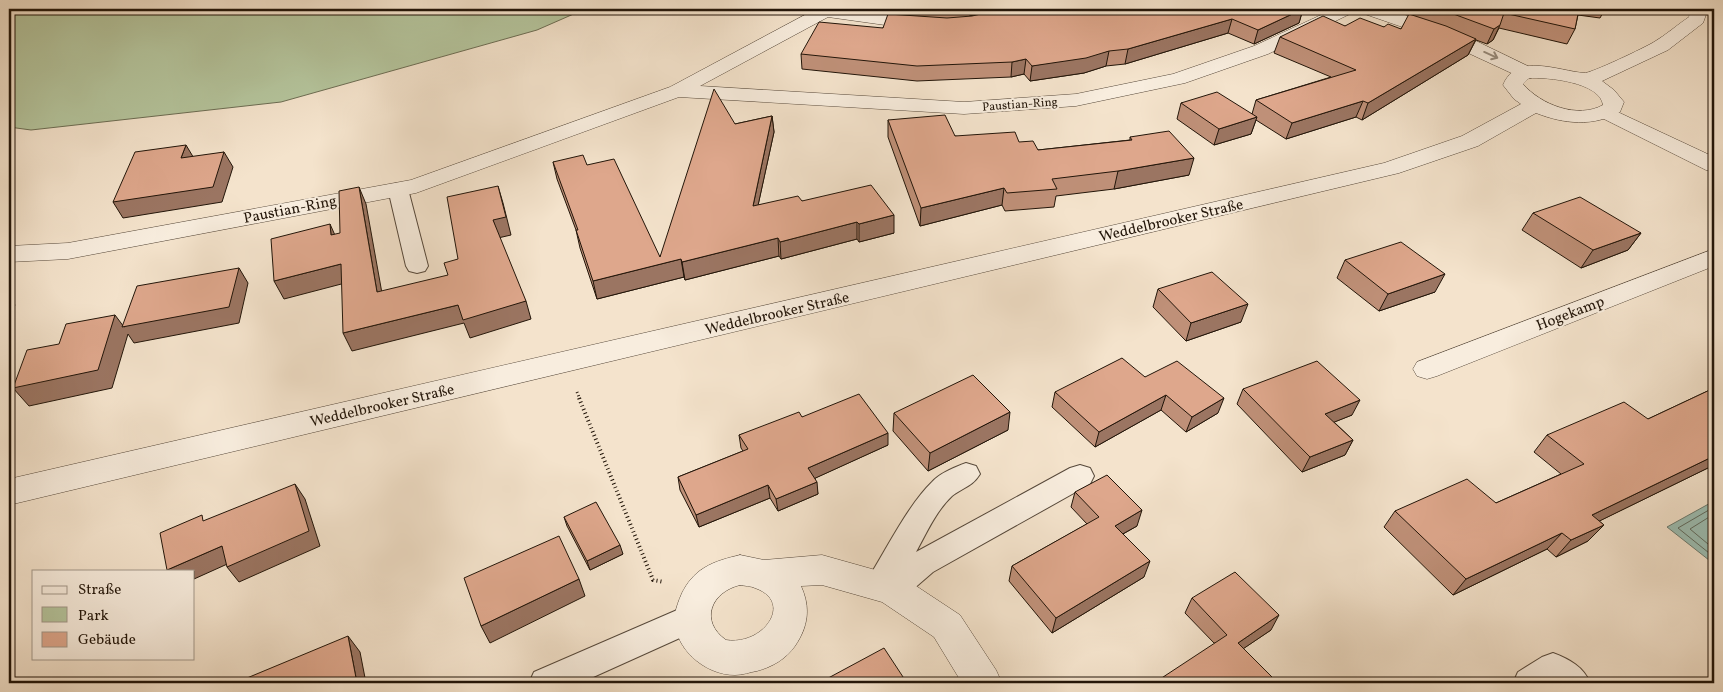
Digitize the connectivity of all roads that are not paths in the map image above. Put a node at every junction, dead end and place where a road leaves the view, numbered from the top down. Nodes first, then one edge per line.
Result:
1 (1348, 9) edge
2 (1363, 9) edge
3 (1699, 9) edge
4 (828, 10) edge
5 (941, 26) edge
6 (1527, 72) junction
7 (1586, 81) junction
8 (677, 91) junction
9 (1535, 105) junction
10 (1607, 113) junction
11 (1714, 165) edge
12 (398, 189) junction
13 (9, 254) edge
14 (1714, 257) edge
15 (417, 266) dead end
16 (1426, 369) dead end
17 (966, 474) dead end
18 (1080, 476) dead end
19 (9, 492) edge
20 (765, 574) junction
21 (886, 588) junction
22 (691, 618) junction
23 (545, 683) edge
24 (983, 683) edge
25 (1529, 683) edge
26 (1574, 683) edge

1 - 8 street, Paustian-Ring
2 -> 6 street
3 - 7 street
4 - 5 street
4 - 8 street, Paustian-Ring
6 - 7 street
6 - 9 street
7 - 10 street
8 - 12 street, Paustian-Ring
9 - 10 street
9 - 19 street, Weddelbrooker Straße
10 - 11 street
12 - 13 street, Paustian-Ring
12 - 15 lane
14 - 16 street, Hogekamp
17 - 21 lane
18 - 21 lane
20 - 21 street
20 - 22 street
20 - 22 street
21 - 24 street
22 - 23 lane
25 - 26 lane

